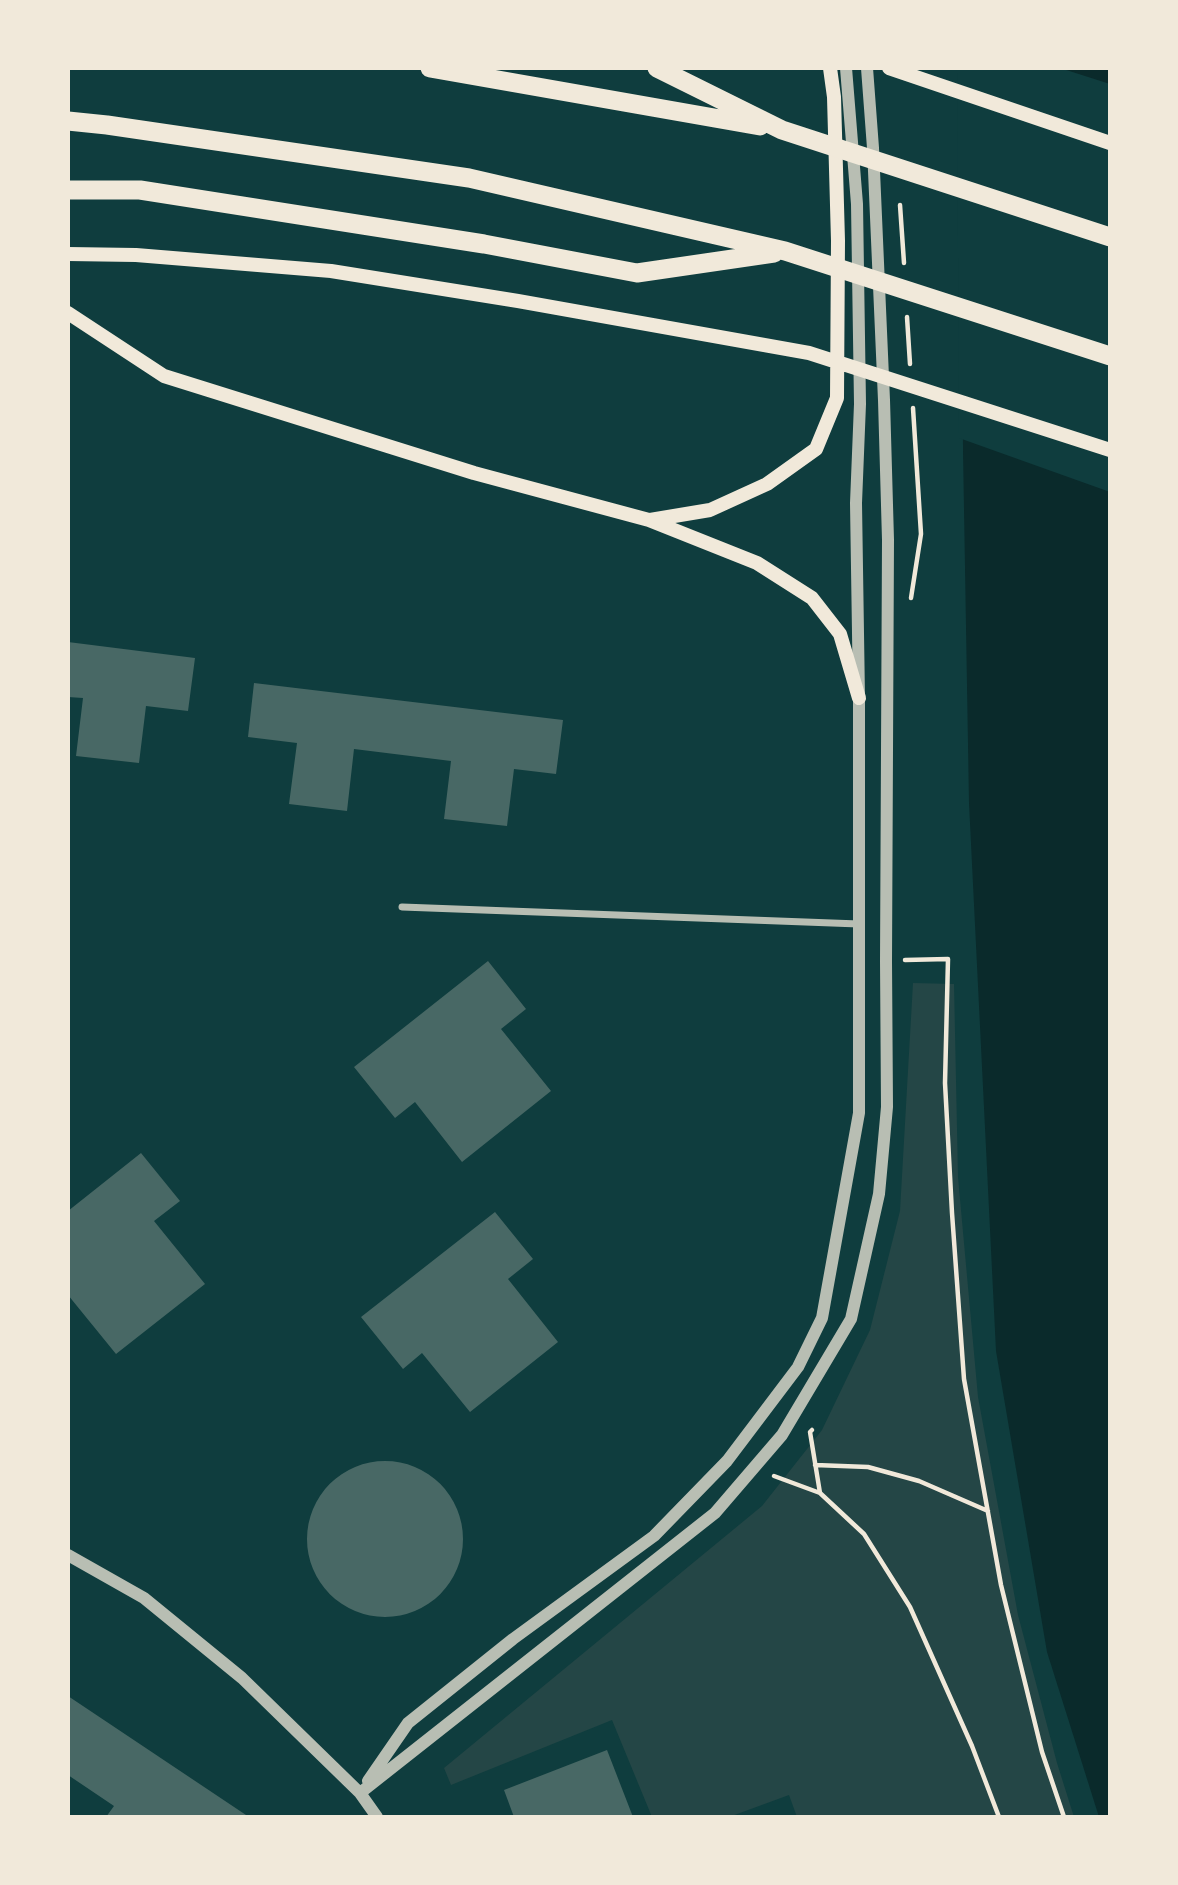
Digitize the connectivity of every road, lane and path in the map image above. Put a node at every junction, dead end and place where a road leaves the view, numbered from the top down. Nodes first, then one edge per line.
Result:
1 (430, 68) edge
2 (657, 68) edge
3 (830, 68) edge
4 (846, 68) edge
5 (867, 68) edge
6 (889, 68) edge
7 (68, 121) edge
8 (107, 125) junction
9 (782, 130) junction
10 (68, 132) edge
11 (1110, 143) edge
12 (68, 190) edge
13 (1110, 237) edge
14 (785, 251) junction
15 (68, 254) edge
16 (68, 313) edge
17 (1110, 356) edge
18 (1110, 450) edge
19 (649, 520) junction
20 (859, 698) junction
21 (402, 907) dead end
22 (859, 924) junction
23 (886, 961) junction
24 (815, 1465) dead end
25 (753, 1468) junction
26 (820, 1493) dead end
27 (988, 1511) junction
28 (68, 1555) edge
29 (360, 1793) junction
30 (377, 1817) edge
31 (1064, 1817) edge

1 - 9 highway
2 - 9 highway
3 - 19 main road
4 - 20 street
5 - 23 street
6 - 11 main road
7 - 8 highway
8 - 10 highway
8 - 14 highway
9 - 13 highway
12 - 14 highway
14 - 17 highway
15 - 18 main road
16 - 19 main road
19 - 20 main road
20 - 22 street
21 - 22 street
22 - 29 street
23 - 25 street
23 - 27 path
24 - 27 path
25 - 26 path
25 - 29 street
27 - 31 path
28 - 29 street
29 - 30 street

